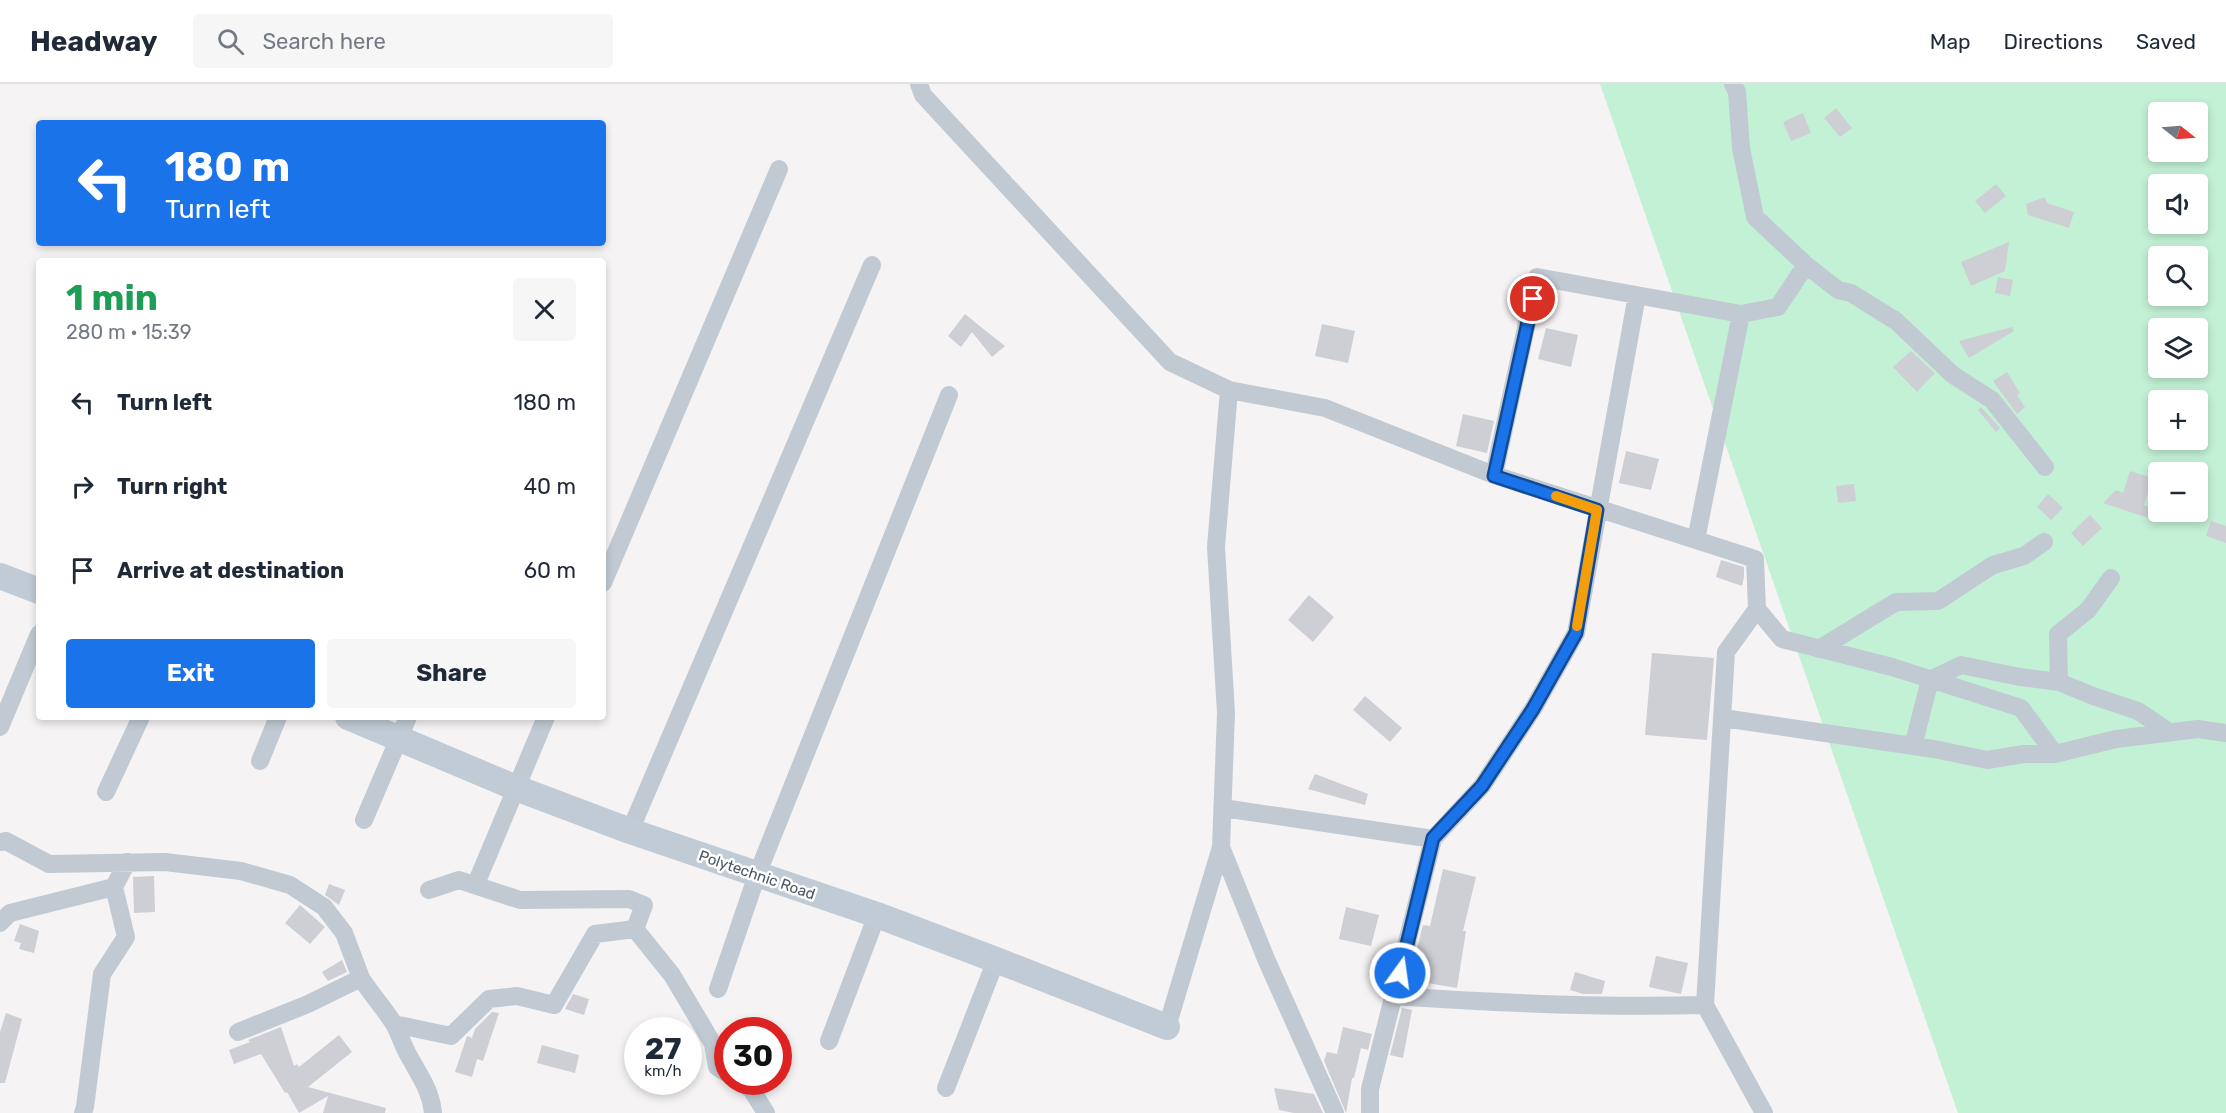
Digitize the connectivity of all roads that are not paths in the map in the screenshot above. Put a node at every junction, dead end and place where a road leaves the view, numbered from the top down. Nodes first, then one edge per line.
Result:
1 (919, 84) edge
2 (1733, 84) edge
3 (779, 169) dead end
4 (872, 265) dead end
5 (1806, 265) junction
6 (1637, 294) junction
7 (1741, 314) junction
8 (1229, 390) junction
9 (949, 395) dead end
10 (2046, 467) dead end
11 (1494, 476) junction
12 (1597, 510) junction
13 (1696, 540) junction
14 (2044, 542) dead end
15 (0, 576) edge
16 (606, 576) edge
17 (2111, 578) dead end
18 (36, 590) edge
19 (1757, 609) junction
20 (36, 641) edge
21 (1819, 649) junction
22 (1930, 680) junction
23 (2059, 682) junction
24 (1723, 718) junction
25 (140, 720) edge
26 (277, 720) edge
27 (363, 720) edge
28 (545, 720) edge
29 (0, 727) edge
30 (403, 728) edge
31 (2169, 732) junction
32 (2226, 733) edge
33 (1913, 746) junction
34 (2055, 754) junction
35 (260, 761) dead end
36 (516, 788) junction
37 (106, 792) dead end
38 (1223, 808) junction
39 (364, 820) dead end
40 (630, 831) junction
41 (1433, 838) junction
42 (0, 842) edge
43 (1221, 847) junction
44 (127, 862) junction
45 (757, 875) junction
46 (477, 879) dead end
47 (114, 887) junction
48 (429, 890) dead end
49 (877, 915) junction
50 (0, 923) edge
51 (635, 929) junction
52 (996, 960) junction
53 (361, 978) junction
54 (718, 989) dead end
55 (1394, 996) junction
56 (1705, 1005) junction
57 (394, 1024) junction
58 (1167, 1027) joint
59 (238, 1032) dead end
60 (829, 1041) dead end
61 (714, 1053) edge
62 (946, 1088) dead end
63 (754, 1095) edge
64 (83, 1113) edge
65 (433, 1113) edge
66 (766, 1113) edge
67 (1335, 1113) edge
68 (1370, 1113) edge
69 (1764, 1113) edge

1 - 8 street
2 - 5 street
3 - 16 street
4 - 40 street
5 - 7 street
5 - 10 street
6 - 7 street
6 - 11 street
6 - 12 street
7 - 13 street
8 - 11 street
8 - 38 street
9 - 45 street
11 - 12 street
12 - 13 street
12 - 41 street
13 - 19 street
14 - 21 street
15 - 18 street
17 - 23 street
19 - 21 street
19 - 24 street
20 - 29 street
21 - 22 street
22 - 23 street
22 - 33 street
22 - 34 street
23 - 31 street
24 - 33 street
24 - 56 street
25 - 37 street
26 - 35 street
27 - 30 street, Polytechnic Road
28 - 36 street
30 - 36 street, Polytechnic Road
30 - 39 street
31 - 32 street
31 - 34 street
33 - 34 street
36 - 40 street, Polytechnic Road
36 - 46 street
38 - 41 street
38 - 43 street
40 - 45 street, Polytechnic Road
41 - 55 street
42 - 44 street
43 - 58 street
43 - 67 street
44 - 47 street
44 - 53 street
45 - 49 street, Polytechnic Road
45 - 54 street
47 - 50 street
47 - 64 street
48 - 51 street
49 - 52 street, Polytechnic Road
49 - 60 street
51 - 57 street
51 - 61 street
52 - 58 street, Polytechnic Road
52 - 62 street
53 - 57 street
53 - 59 street
55 - 56 street
55 - 68 street
56 - 69 street
57 - 65 street
63 - 66 street

